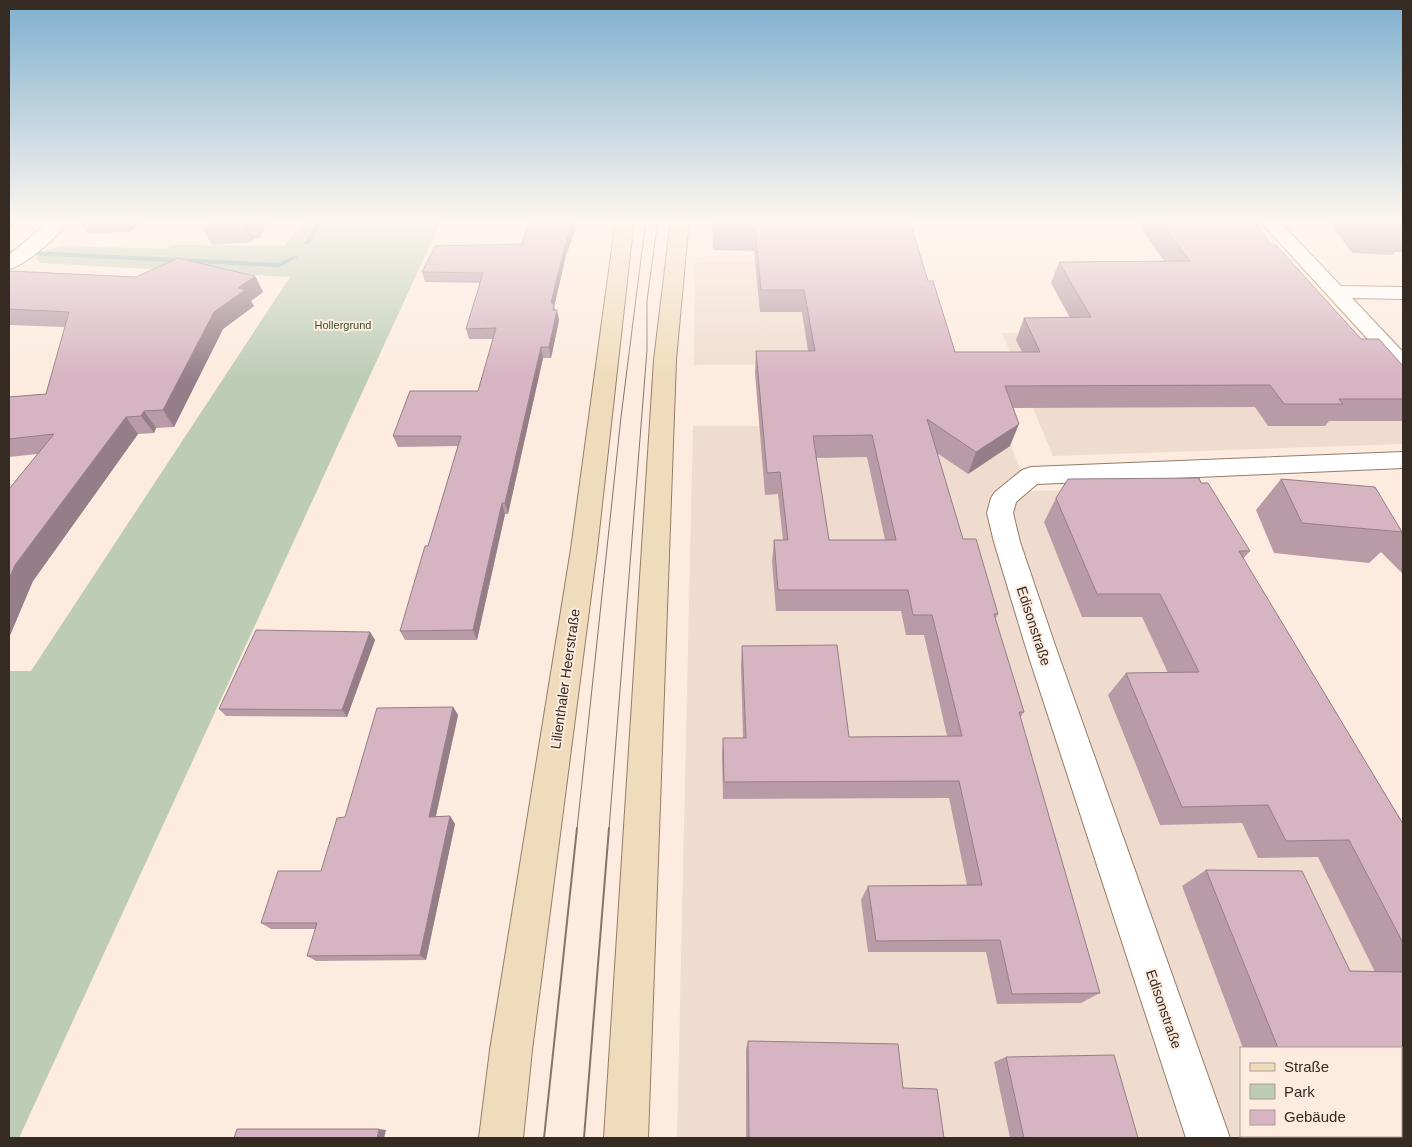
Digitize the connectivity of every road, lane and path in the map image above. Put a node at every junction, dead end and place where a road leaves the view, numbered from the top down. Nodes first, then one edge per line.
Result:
1 (618, 273) edge
2 (674, 273) edge
3 (1318, 273) edge
4 (1336, 292) junction
5 (1403, 294) edge
6 (1403, 364) edge
7 (1403, 460) edge
8 (501, 1138) edge
9 (626, 1138) edge
10 (1208, 1138) edge

1 - 8 main road, Lilienthaler Heerstraße
2 - 9 main road
3 - 4 street
4 - 5 street
4 - 6 street
7 - 10 street, Edisonstraße

